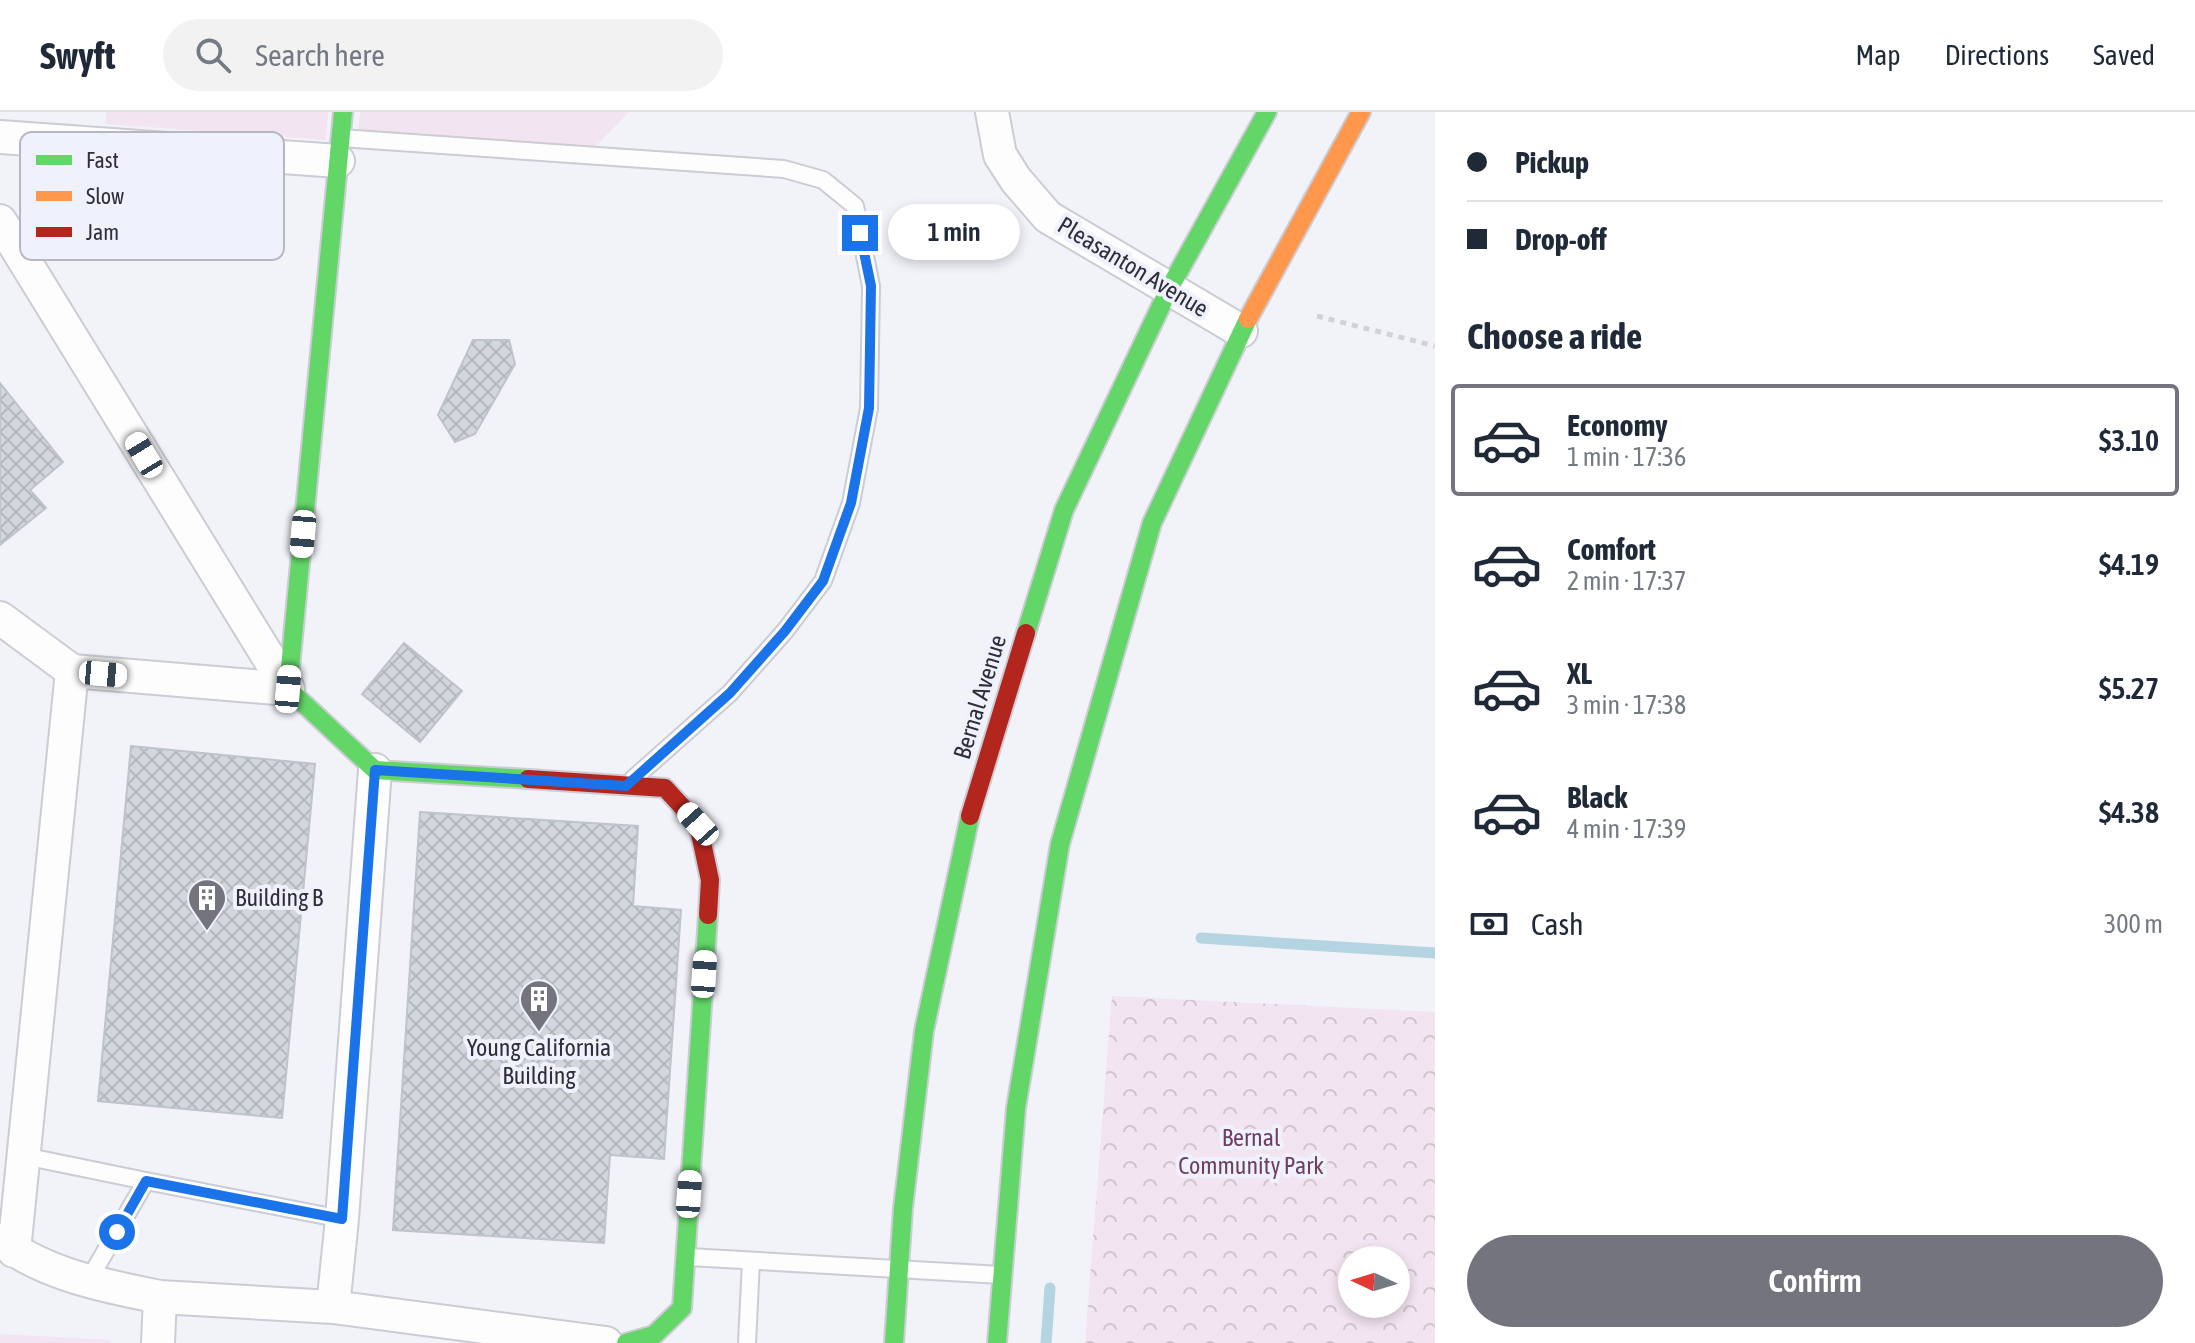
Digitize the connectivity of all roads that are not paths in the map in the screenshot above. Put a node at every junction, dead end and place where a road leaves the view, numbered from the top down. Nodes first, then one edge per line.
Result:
1 (343, 112) edge
2 (992, 112) edge
3 (1267, 112) edge
4 (1361, 112) edge
5 (0, 137) edge
6 (20, 138) edge
7 (284, 147) edge
8 (339, 149) junction
9 (0, 221) edge
10 (20, 254) edge
11 (24, 260) edge
12 (1169, 289) junction
13 (1241, 331) junction
14 (0, 618) edge
15 (72, 671) junction
16 (288, 689) junction
17 (375, 770) junction
18 (626, 786) junction
19 (24, 1156) junction
20 (146, 1181) junction
21 (342, 1219) junction
22 (7, 1245) edge
23 (685, 1257) junction
24 (751, 1261) junction
25 (899, 1270) junction
26 (1002, 1275) junction
27 (87, 1283) junction
28 (160, 1297) junction
29 (333, 1307) junction
30 (158, 1343) edge
31 (606, 1343) edge
32 (626, 1343) edge
33 (747, 1343) edge
34 (894, 1343) edge
35 (997, 1343) edge

1 - 8 main road
2 - 12 street, Pleasanton Avenue
3 - 12 main road, Bernal Avenue
4 - 13 main road
5 - 6 street
7 - 8 street
8 - 16 main road
8 - 18 lane
9 - 10 street
11 - 16 street
12 - 13 street, Pleasanton Avenue
12 - 25 main road, Bernal Avenue
13 - 26 main road
14 - 15 street
15 - 16 street
15 - 19 street
16 - 17 main road
17 - 18 main road
17 - 21 street
18 - 23 main road
19 - 20 lane
19 - 22 street
20 - 21 lane
20 - 27 lane
21 - 29 street
22 - 27 street
23 - 24 lane
23 - 32 main road
24 - 25 lane
24 - 33 lane
25 - 26 lane
25 - 34 main road, Bernal Avenue
26 - 35 main road
27 - 28 street
28 - 29 street
28 - 30 street
29 - 31 street

